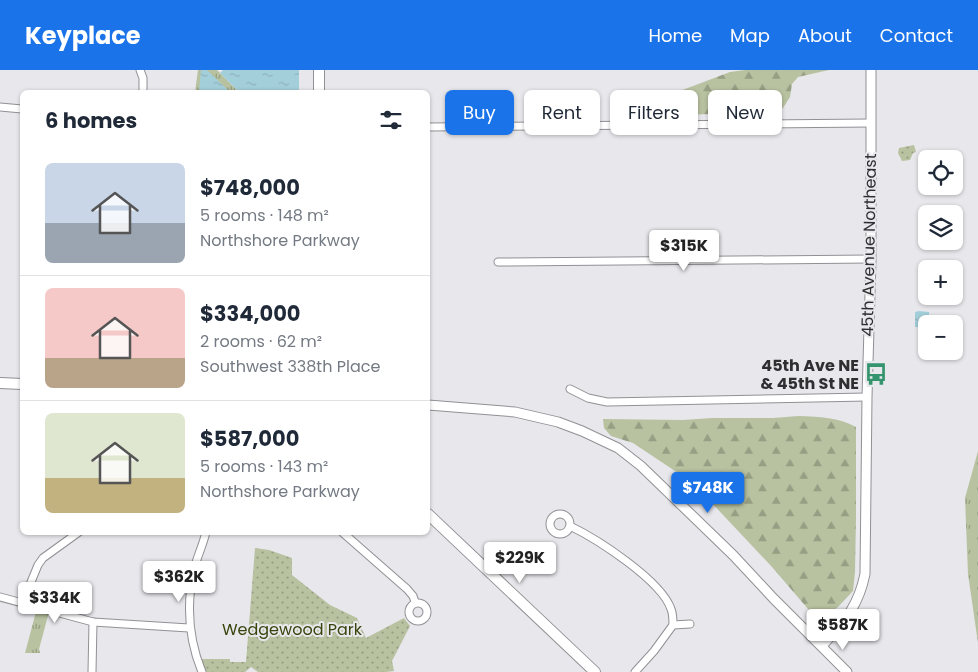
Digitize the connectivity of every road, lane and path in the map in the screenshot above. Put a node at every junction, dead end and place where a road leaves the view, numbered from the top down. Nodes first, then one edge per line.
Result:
1 (140, 70) edge
2 (319, 70) edge
3 (871, 70) edge
4 (143, 90) edge
5 (319, 90) edge
6 (0, 107) edge
7 (20, 109) edge
8 (870, 123) junction
9 (430, 127) edge
10 (870, 260) junction
11 (498, 262) dead end
12 (0, 383) edge
13 (20, 384) edge
14 (570, 390) dead end
15 (867, 397) junction
16 (430, 405) edge
17 (430, 516) edge
18 (570, 526) dead end
19 (74, 535) edge
20 (205, 535) edge
21 (345, 535) edge
22 (0, 597) edge
23 (415, 602) dead end
24 (22, 604) junction
25 (93, 622) junction
26 (690, 624) dead end
27 (673, 625) junction
28 (189, 628) junction
29 (822, 646) junction
30 (92, 672) edge
31 (202, 672) edge
32 (595, 672) edge
33 (635, 672) edge
34 (847, 672) edge

1 - 4 street
2 - 5 main road
3 - 8 street, 45th Avenue Northeast
6 - 7 street
8 - 9 street
8 - 10 street, 45th Avenue Northeast
10 - 11 street
10 - 15 street, 45th Avenue Northeast
12 - 13 main road
14 - 15 street
15 - 29 street, 45th Avenue Northeast
16 - 29 street
17 - 32 main road
18 - 27 street
19 - 24 street
20 - 28 street
21 - 23 street
22 - 24 street
24 - 25 street
25 - 28 street
25 - 30 street
26 - 27 street
27 - 33 street
28 - 31 street
29 - 34 street

